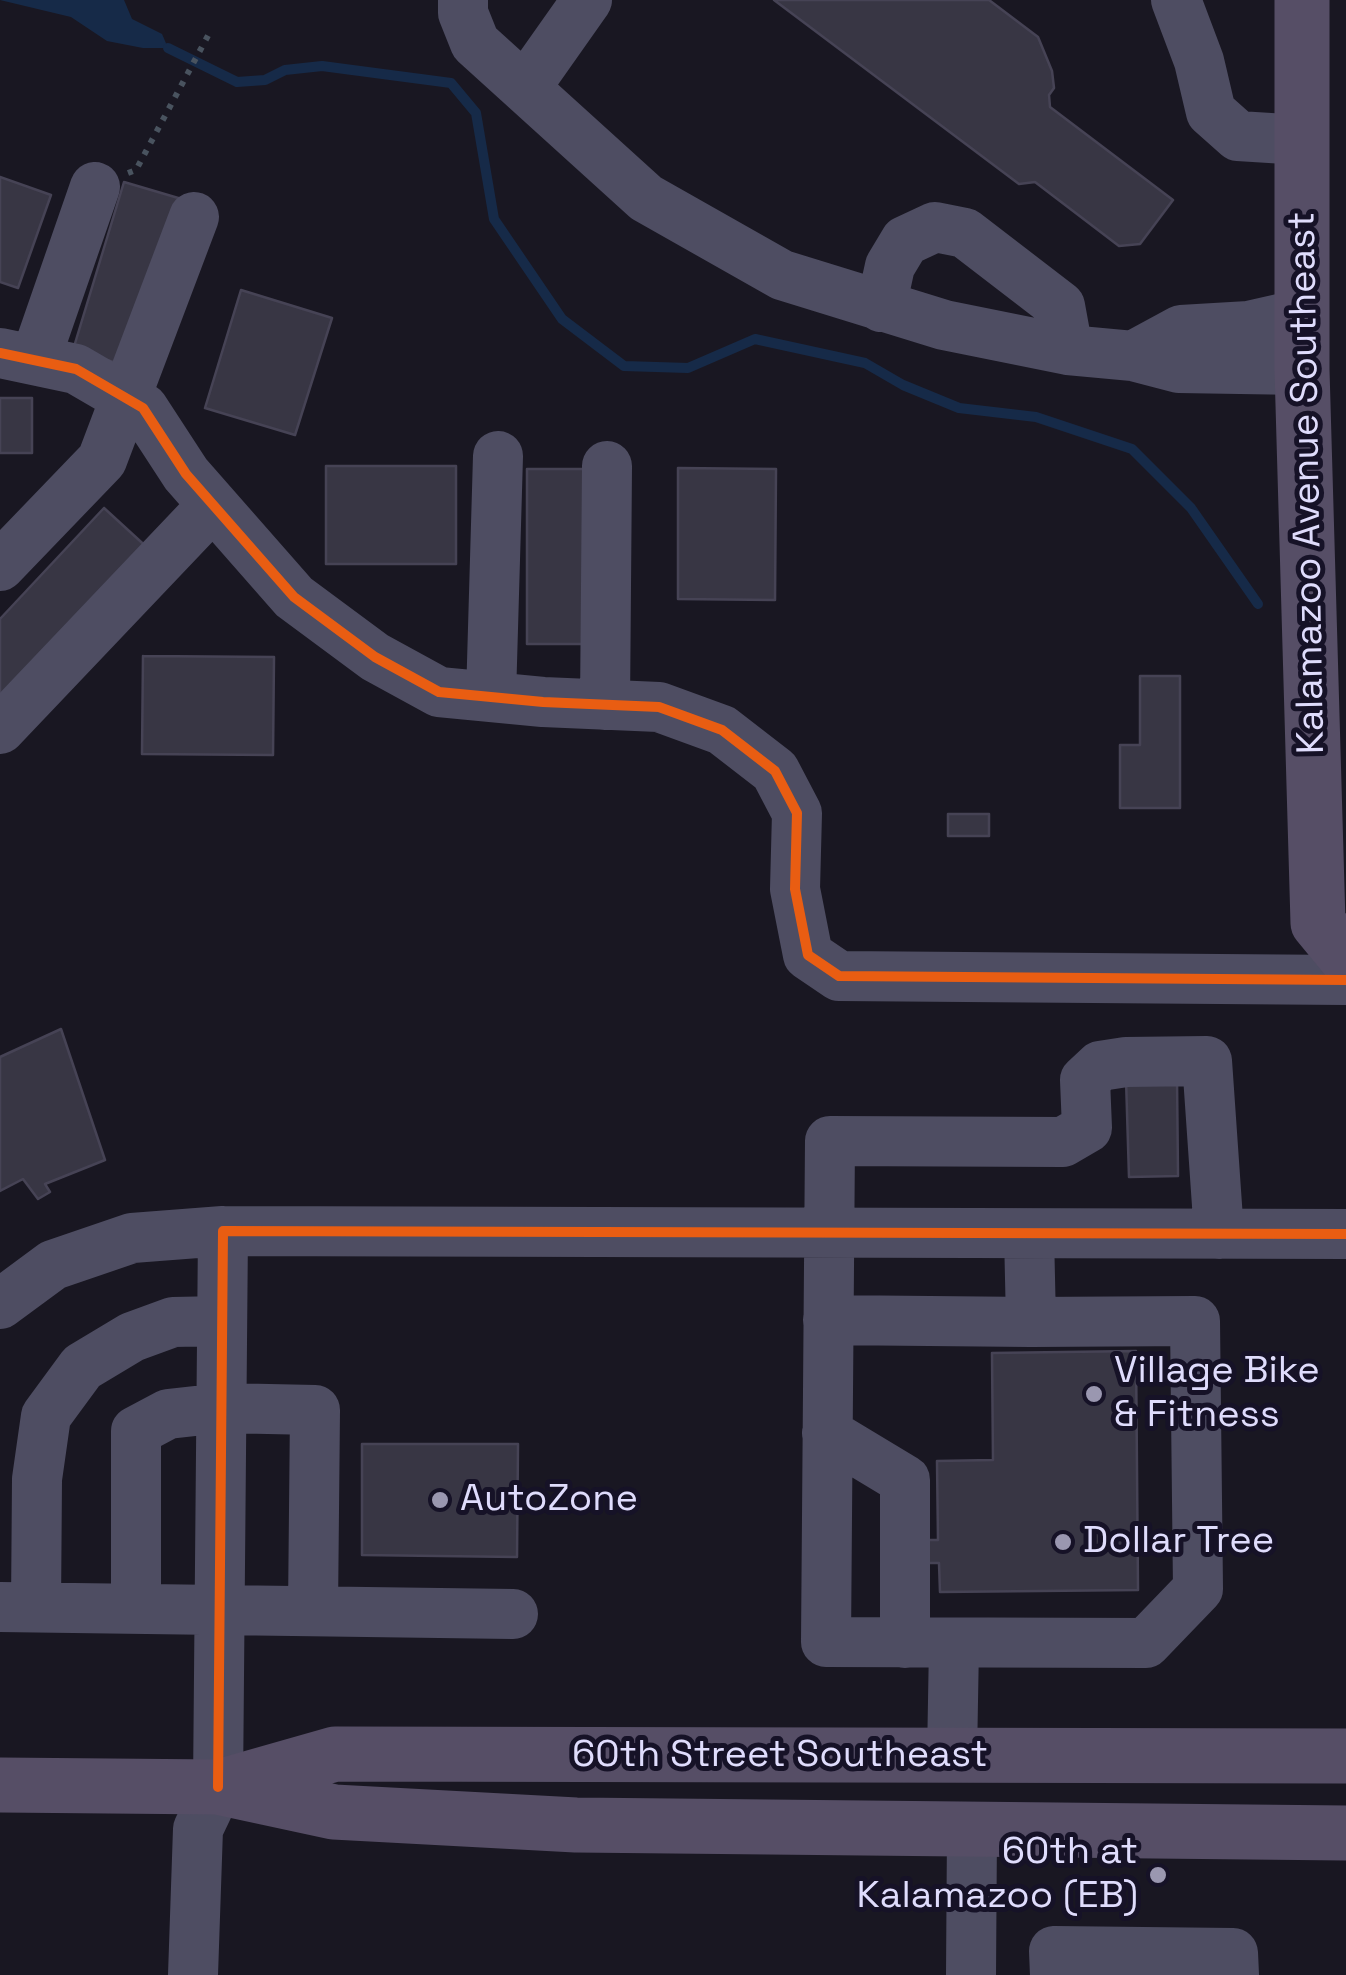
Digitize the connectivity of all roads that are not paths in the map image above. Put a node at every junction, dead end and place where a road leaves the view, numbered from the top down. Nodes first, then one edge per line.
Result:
1 (464, 0) edge
2 (588, 0) edge
3 (1176, 0) edge
4 (1302, 0) edge
5 (525, 88) junction
6 (1324, 146) edge
7 (95, 187) road end
8 (194, 217) dead end
9 (882, 306) junction
10 (1302, 314) junction
11 (1068, 350) junction
12 (1134, 356) junction
13 (17, 357) edge
14 (1302, 370) junction
15 (126, 399) junction
16 (498, 456) dead end
17 (607, 466) dead end
18 (213, 505) junction
19 (0, 566) edge
20 (492, 697) junction
21 (605, 704) junction
22 (0, 729) edge
23 (1313, 743) junction
24 (1346, 786) edge
25 (1346, 957) edge
26 (1346, 980) edge
27 (223, 1232) junction
28 (828, 1233) junction
29 (1029, 1234) junction
30 (1219, 1234) junction
31 (1346, 1234) edge
32 (0, 1304) edge
33 (828, 1320) junction
34 (222, 1321) junction
35 (1031, 1322) junction
36 (222, 1408) junction
37 (828, 1433) junction
38 (18, 1607) edge
39 (136, 1608) junction
40 (220, 1608) junction
41 (313, 1610) junction
42 (513, 1614) dead end
43 (905, 1644) junction
44 (954, 1644) junction
45 (817, 1756) junction
46 (1346, 1756) edge
47 (952, 1757) junction
48 (0, 1784) edge
49 (218, 1787) junction
50 (751, 1828) junction
51 (972, 1830) junction
52 (1346, 1833) edge
53 (193, 1975) edge
54 (971, 1975) edge
55 (1054, 1975) edge
56 (1234, 1975) edge

1 - 5 street
2 - 5 street
3 - 6 street
4 - 6 main road, Kalamazoo Avenue Southeast
5 - 9 street
6 - 10 main road, Kalamazoo Avenue Southeast
7 - 13 street
8 - 15 street
9 - 11 street
9 - 11 street
10 - 12 street
10 - 14 main road, Kalamazoo Avenue Southeast
11 - 12 street
12 - 14 street
13 - 15 street
14 - 23 main road, Kalamazoo Avenue Southeast
15 - 18 street
15 - 19 street
16 - 20 street
17 - 21 street
18 - 20 street
18 - 22 street
20 - 21 street
21 - 26 street
23 - 24 main road
23 - 25 main road, Kalamazoo Avenue Southeast
27 - 28 street
27 - 32 street
27 - 34 street
28 - 29 street
28 - 30 street
28 - 33 street
29 - 30 street
29 - 35 street
30 - 31 street
33 - 35 street
33 - 37 street
34 - 36 street
34 - 38 street
35 - 44 street
36 - 39 street
36 - 40 street
36 - 41 street
37 - 43 street
37 - 43 street
38 - 39 street
39 - 40 street
40 - 41 street
40 - 49 street
41 - 42 street
43 - 44 street
44 - 47 street
45 - 47 main road, 60th Street Southeast
45 - 49 main road, 60th Street Southeast
45 - 50 main road
46 - 47 main road, 60th Street Southeast
48 - 49 main road, 60th Street Southeast
49 - 50 main road, 60th Street Southeast
49 - 53 street
50 - 51 main road, 60th Street Southeast
51 - 52 main road, 60th Street Southeast
51 - 54 street
55 - 56 street

